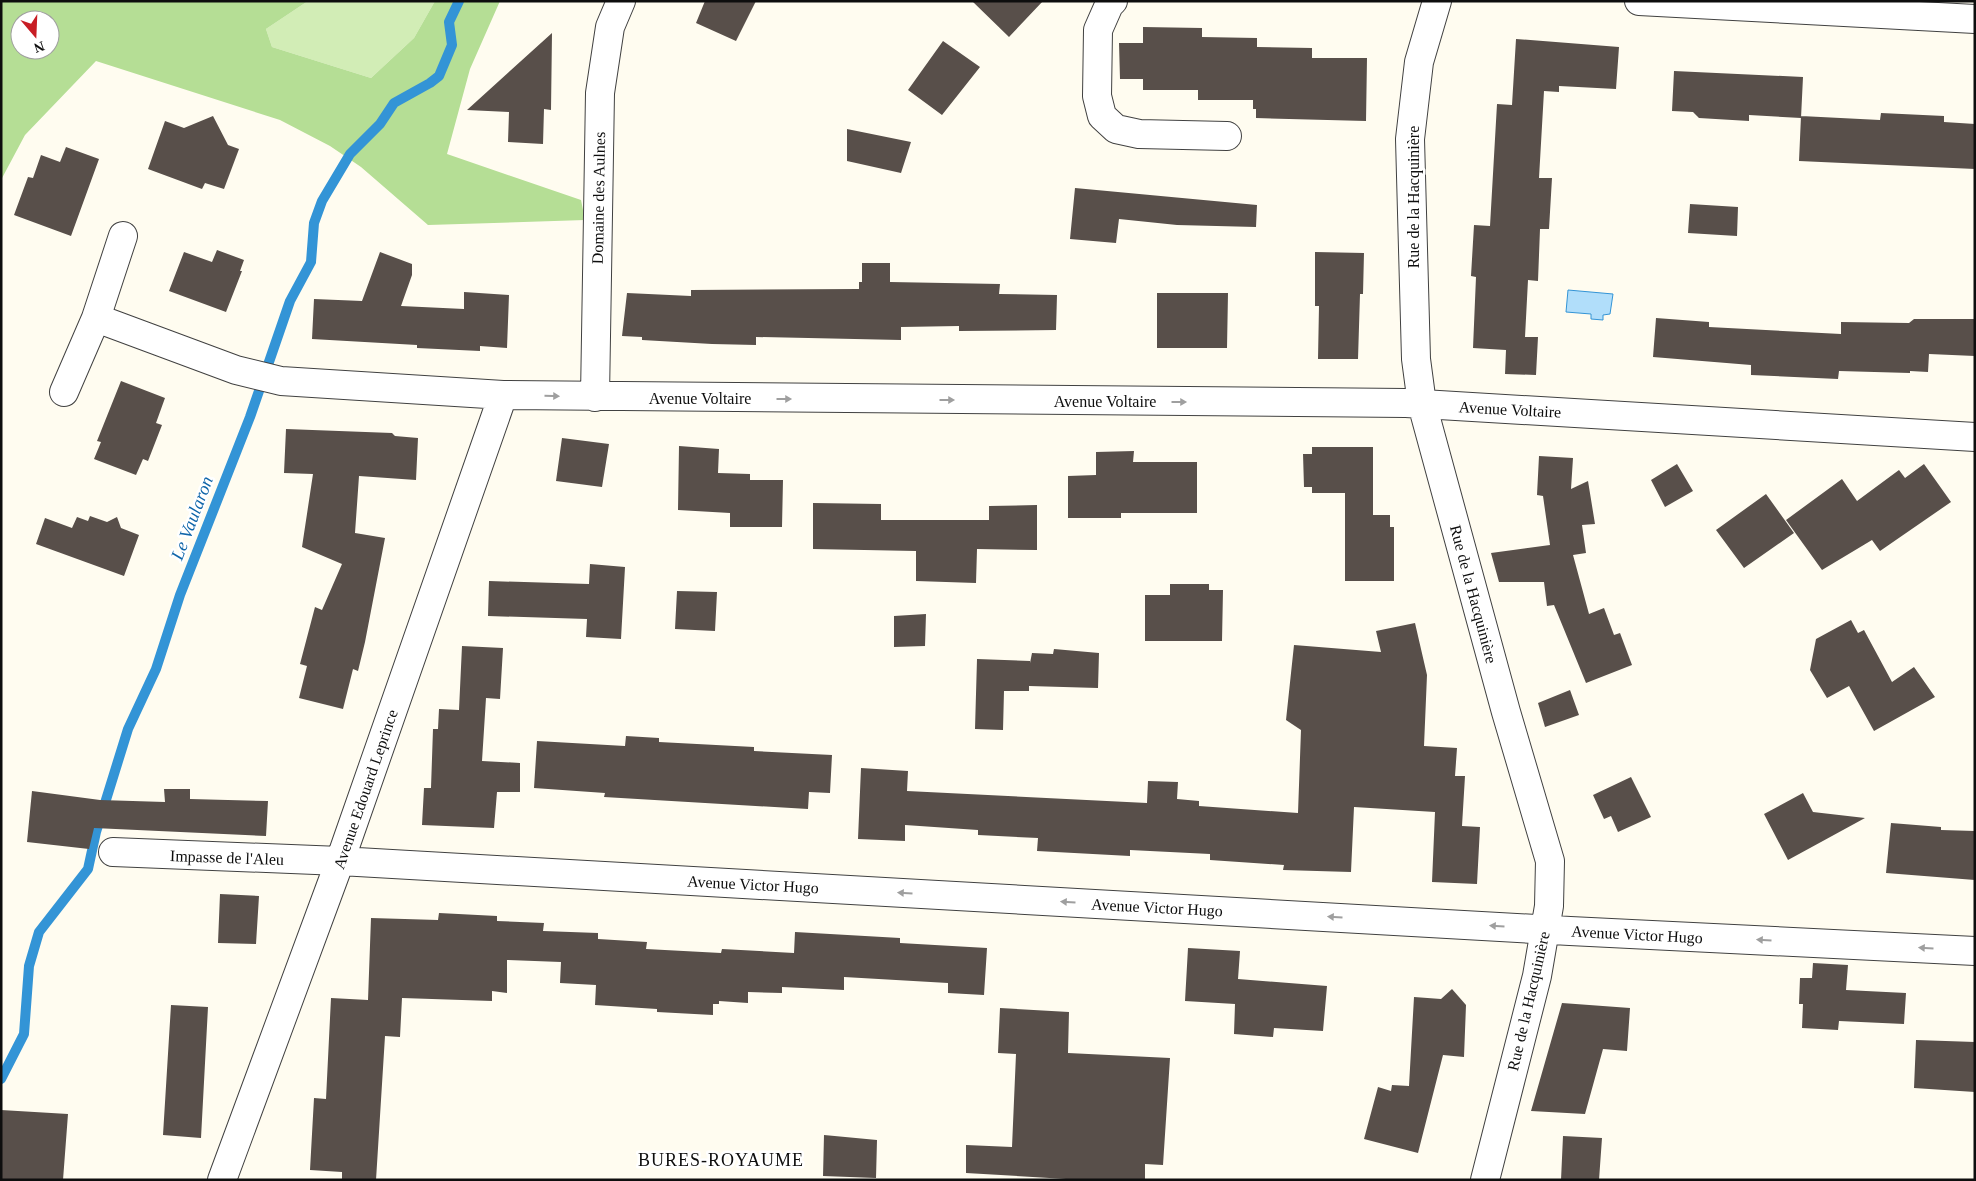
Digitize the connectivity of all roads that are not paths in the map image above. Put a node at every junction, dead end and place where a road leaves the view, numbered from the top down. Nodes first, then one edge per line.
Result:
1 (621, 1) edge
2 (1113, 1) edge
3 (1437, 1) edge
4 (1639, 1) edge
5 (1778, 4) edge
6 (1975, 19) edge
7 (1226, 136) dead end
8 (124, 236) dead end
9 (96, 318) junction
10 (64, 392) dead end
11 (503, 396) junction
12 (595, 397) junction
13 (1422, 404) junction
14 (1975, 436) edge
15 (113, 852) dead end
16 (340, 861) junction
17 (1546, 929) junction
18 (1975, 951) edge
19 (222, 1180) edge
20 (1485, 1180) edge

1 - 12 street, Domaine des Aulnes
2 - 7 street
3 - 13 street, Rue de la Hacquinière
4 - 5 street
5 - 6 street
8 - 9 street
9 - 10 street
9 - 11 street, Avenue Voltaire
11 -> 12 street, Avenue Voltaire
11 - 16 street, Avenue Edouard Leprince
12 -> 13 street, Avenue Voltaire
13 - 14 street, Avenue Voltaire
13 - 17 street, Rue de la Hacquinière
15 - 16 street, Impasse de l'Aleu
17 -> 16 street, Avenue Victor Hugo
16 - 19 street, Avenue Edouard Leprince
18 -> 17 street, Avenue Victor Hugo
17 - 20 street, Rue de la Hacquinière

